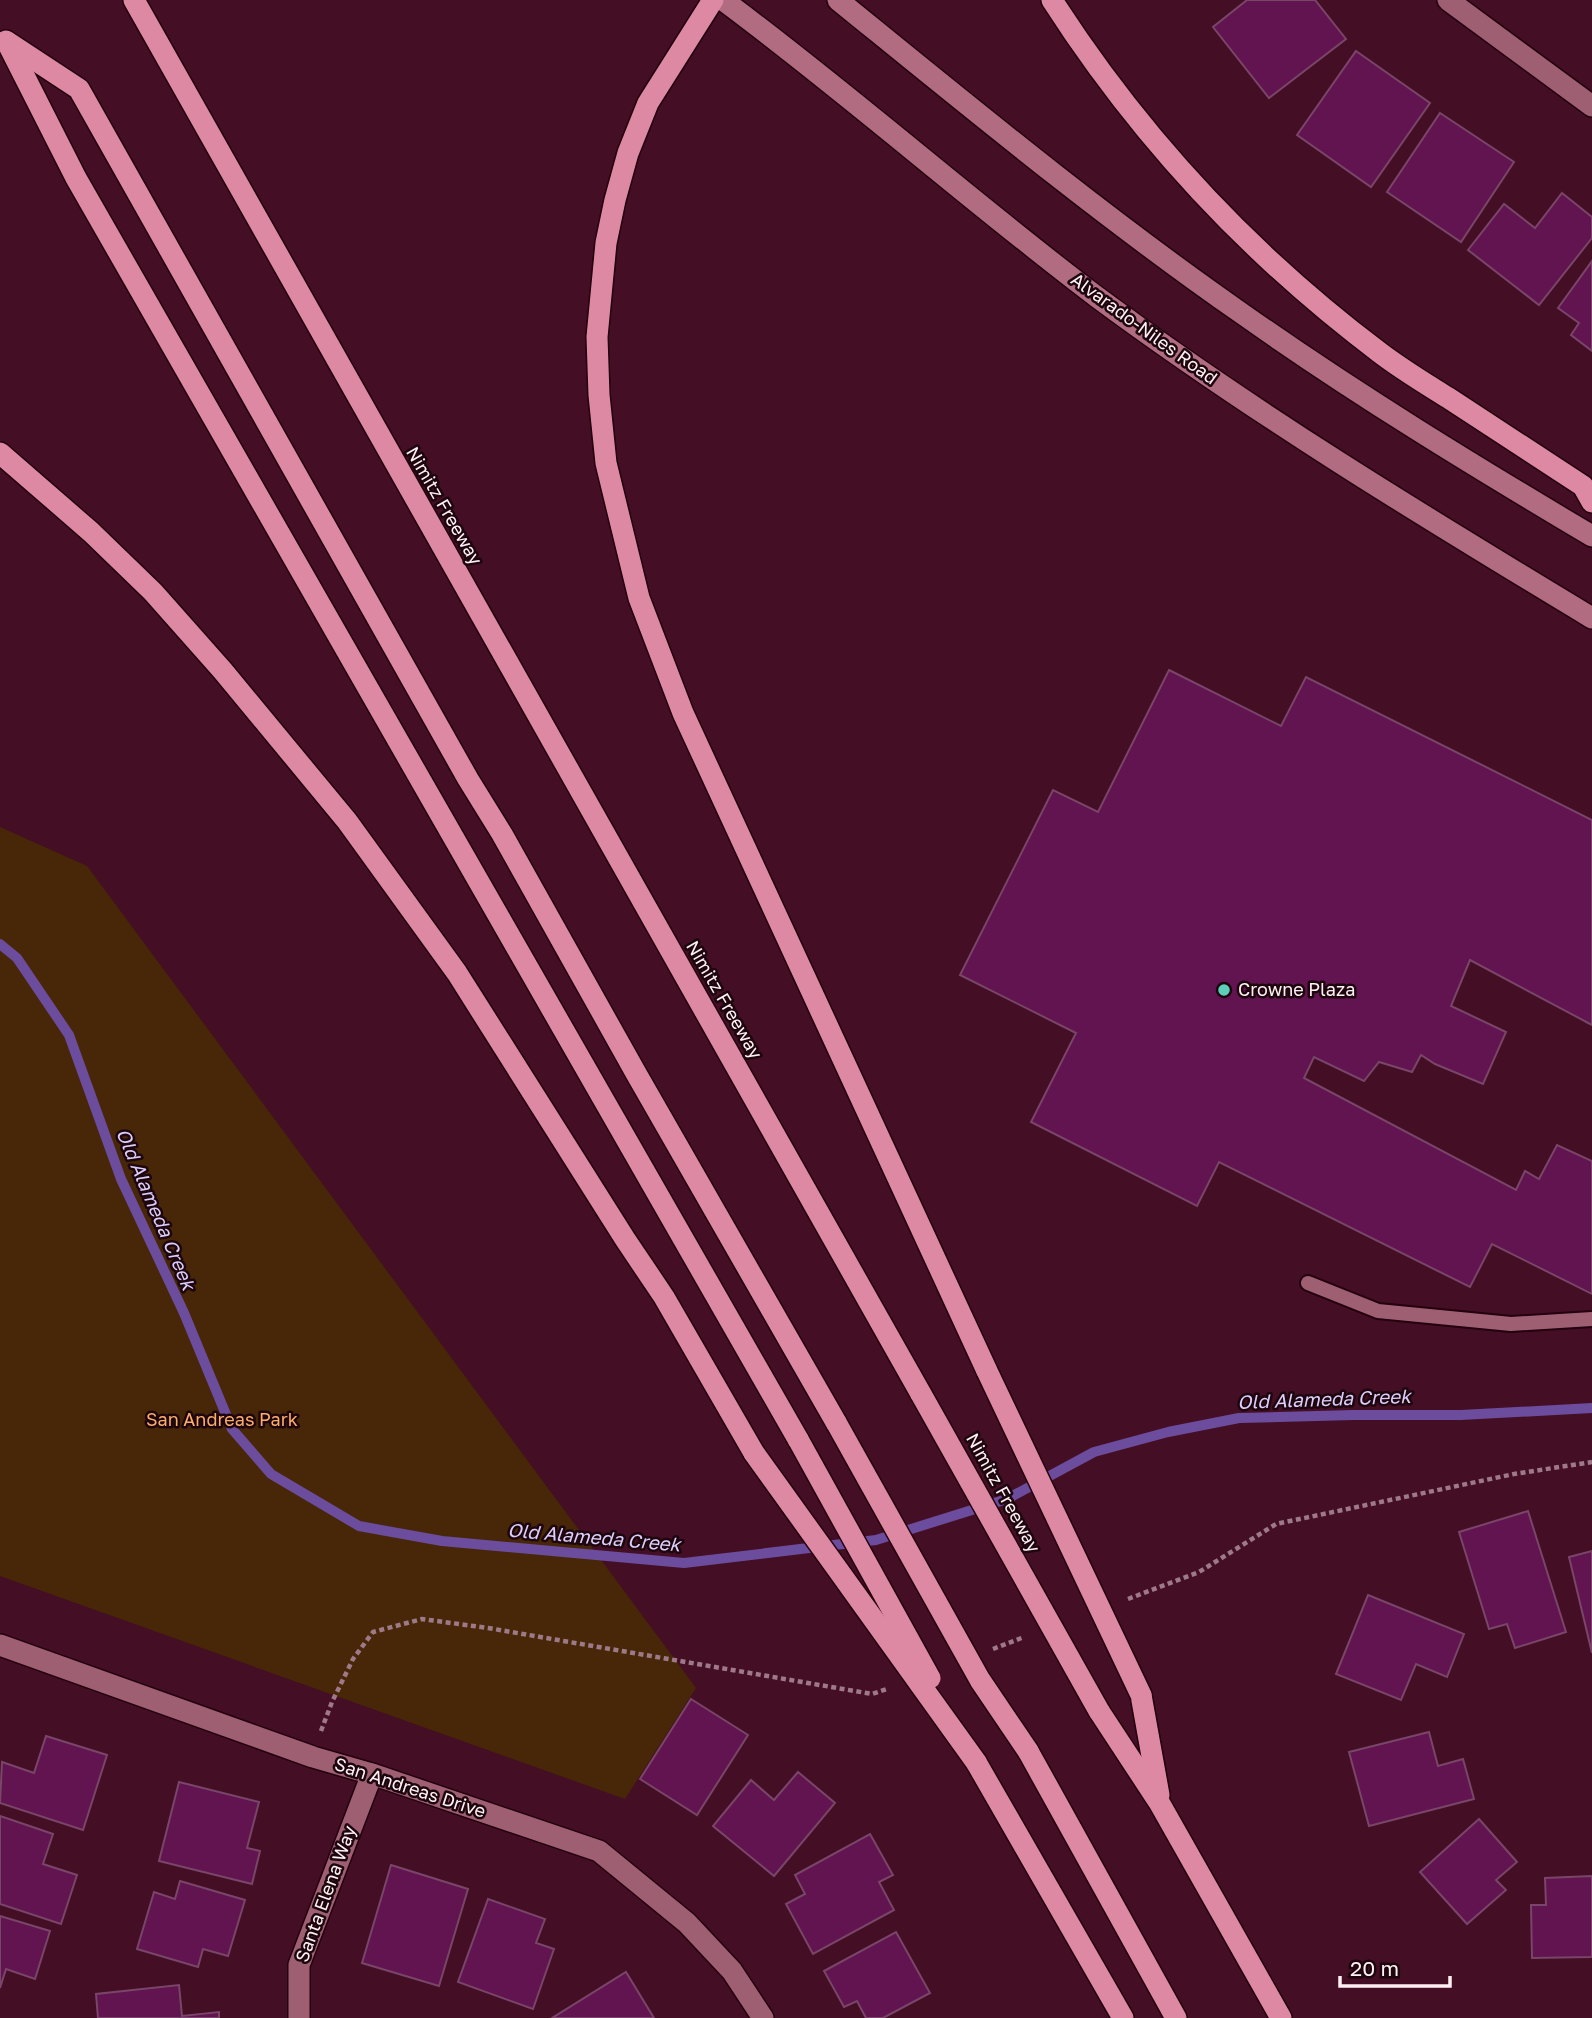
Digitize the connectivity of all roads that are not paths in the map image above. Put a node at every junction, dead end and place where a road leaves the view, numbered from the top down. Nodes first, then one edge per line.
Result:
1 (134, 0) edge
2 (713, 0) edge
3 (723, 0) edge
4 (838, 0) edge
5 (1052, 0) edge
6 (1448, 0) edge
7 (3, 35) edge
8 (1592, 106) edge
9 (0, 453) edge
10 (1592, 502) edge
11 (1592, 536) edge
12 (1592, 618) edge
13 (1308, 1283) dead end
14 (1592, 1318) edge
15 (0, 1645) edge
16 (976, 1762) junction
17 (372, 1774) junction
18 (1160, 1804) junction
19 (299, 2018) edge
20 (763, 2018) edge
21 (1123, 2018) edge
22 (1176, 2018) edge
23 (1281, 2018) edge

1 - 18 highway, Nimitz Freeway, bridge
2 - 18 highway, bridge
3 - 12 main road, Alvarado-Niles Road
4 - 11 main road
5 - 10 highway
6 - 8 street
7 - 16 highway, bridge
7 - 22 highway, bridge
9 - 16 highway, bridge
13 - 14 lane
15 - 17 street, San Andreas Drive
16 - 21 highway
17 - 19 street, Santa Elena Way
17 - 20 street, San Andreas Drive
18 - 23 highway, Nimitz Freeway

